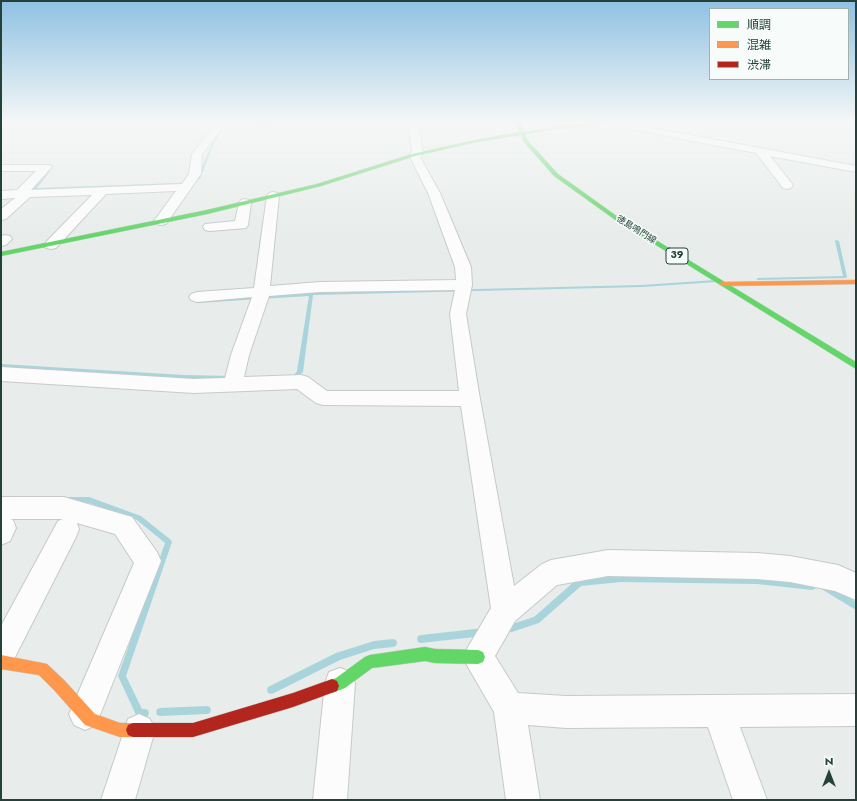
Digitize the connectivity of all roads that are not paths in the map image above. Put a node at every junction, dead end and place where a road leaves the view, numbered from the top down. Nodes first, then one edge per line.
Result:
1 (196, 160) edge
2 (399, 160) edge
3 (419, 160) edge
4 (543, 160) edge
5 (767, 160) edge
6 (807, 160) edge
7 (1, 168) edge
8 (856, 170) edge
9 (787, 185) dead end
10 (186, 187) junction
11 (103, 190) junction
12 (24, 194) junction
13 (1, 195) edge
14 (273, 196) junction
15 (245, 203) junction
16 (1, 216) edge
17 (162, 221) junction
18 (210, 228) dead end
19 (50, 245) junction
20 (1, 254) edge
21 (856, 282) edge
22 (723, 284) junction
23 (464, 285) junction
24 (261, 296) junction
25 (197, 297) dead end
26 (856, 366) edge
27 (1, 374) edge
28 (233, 384) junction
29 (470, 399) junction
30 (2, 523) edge
31 (67, 529) dead end
32 (856, 588) edge
33 (505, 611) junction
34 (1, 655) edge
35 (478, 657) junction
36 (1, 662) edge
37 (340, 683) junction
38 (509, 708) junction
39 (856, 710) edge
40 (719, 711) junction
41 (85, 714) junction
42 (139, 730) junction
43 (118, 800) edge
44 (330, 800) edge
45 (523, 800) edge
46 (750, 800) edge

1 - 10 street
2 - 14 street
3 - 23 street
4 - 22 street, 徳島鳴門線 / 39
5 - 9 street
6 - 8 street
7 - 12 street
10 - 11 street
10 - 17 street
11 - 12 street
11 - 19 street
12 - 13 street
12 - 16 street
14 - 15 street
14 - 24 street
15 - 17 street
15 - 18 street
17 - 19 street
19 - 20 street
21 - 22 street
22 - 26 street, 徳島鳴門線 / 39
23 - 24 street
23 - 29 street
24 - 25 street
24 - 28 street
27 - 28 street
28 - 29 street
29 - 33 street
30 - 41 street
31 - 34 street
32 - 33 street
33 - 35 street
35 - 37 street
35 - 38 street
36 - 41 street
37 - 42 street
37 - 44 street
38 - 40 street
38 - 45 street
39 - 40 street
40 - 46 street
41 - 42 street
42 - 43 street

